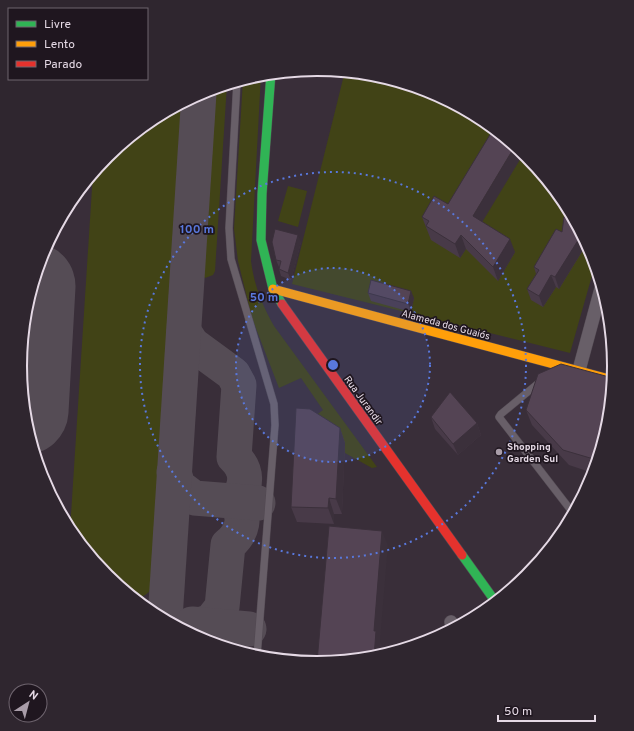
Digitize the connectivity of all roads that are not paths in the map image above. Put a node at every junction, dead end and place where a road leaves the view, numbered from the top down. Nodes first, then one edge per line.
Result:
1 (271, 79) edge
2 (237, 87) edge
3 (273, 289) junction
4 (599, 298) edge
5 (553, 370) junction
6 (579, 370) junction
7 (606, 378) edge
8 (571, 506) edge
9 (492, 598) edge
10 (258, 649) edge

1 - 3 street, Rua Jurandir
2 - 10 lane
3 - 5 street, Alameda dos Guaiós
3 - 9 street, Rua Jurandir
4 - 6 street
5 - 6 street, Alameda dos Guaiós
5 - 8 lane
6 - 7 street, Alameda dos Guaiós

